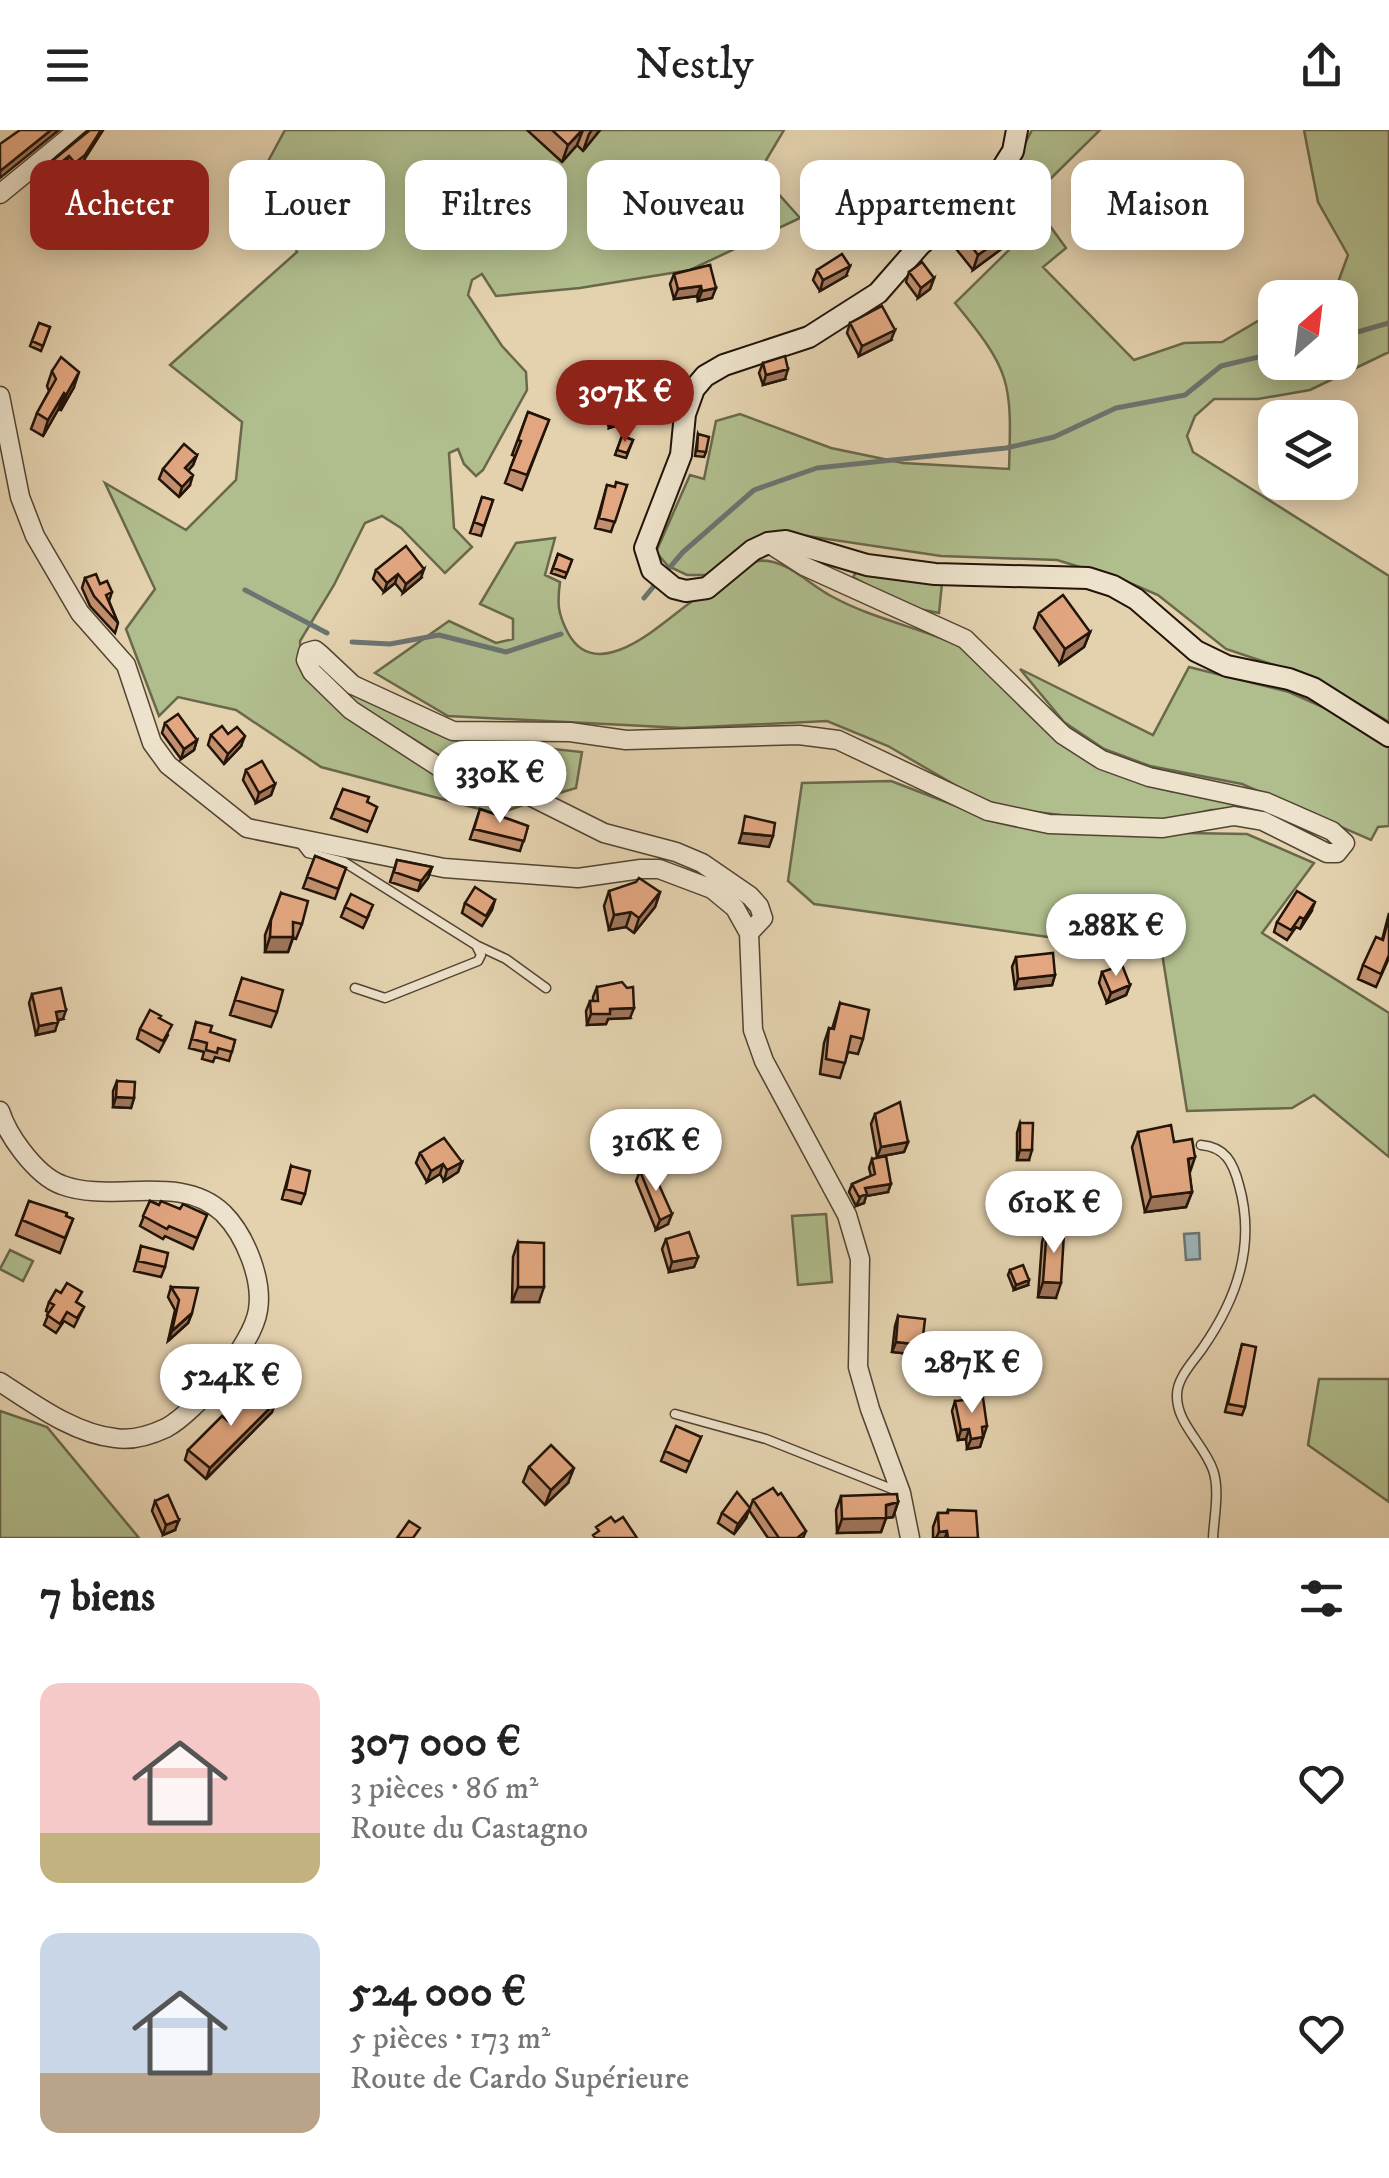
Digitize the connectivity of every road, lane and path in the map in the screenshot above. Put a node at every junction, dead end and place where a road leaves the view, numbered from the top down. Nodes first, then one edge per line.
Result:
1 (78, 130) edge
2 (1017, 130) edge
3 (0, 194) edge
4 (0, 396) edge
5 (768, 542) junction
6 (1389, 736) edge
7 (298, 840) junction
8 (749, 933) junction
9 (476, 945) junction
10 (354, 988) dead end
11 (546, 988) dead end
12 (0, 1112) edge
13 (1201, 1144) dead end
14 (0, 1382) edge
15 (675, 1414) dead end
16 (901, 1493) junction
17 (910, 1538) edge
18 (1213, 1538) edge

1 - 3 street
2 - 5 main road
4 - 7 street
5 - 6 main road
5 - 8 street
7 - 8 street
7 - 9 lane
8 - 16 street
9 - 10 lane
9 - 11 lane
12 - 14 street
13 - 18 lane
15 - 16 lane
16 - 17 street

